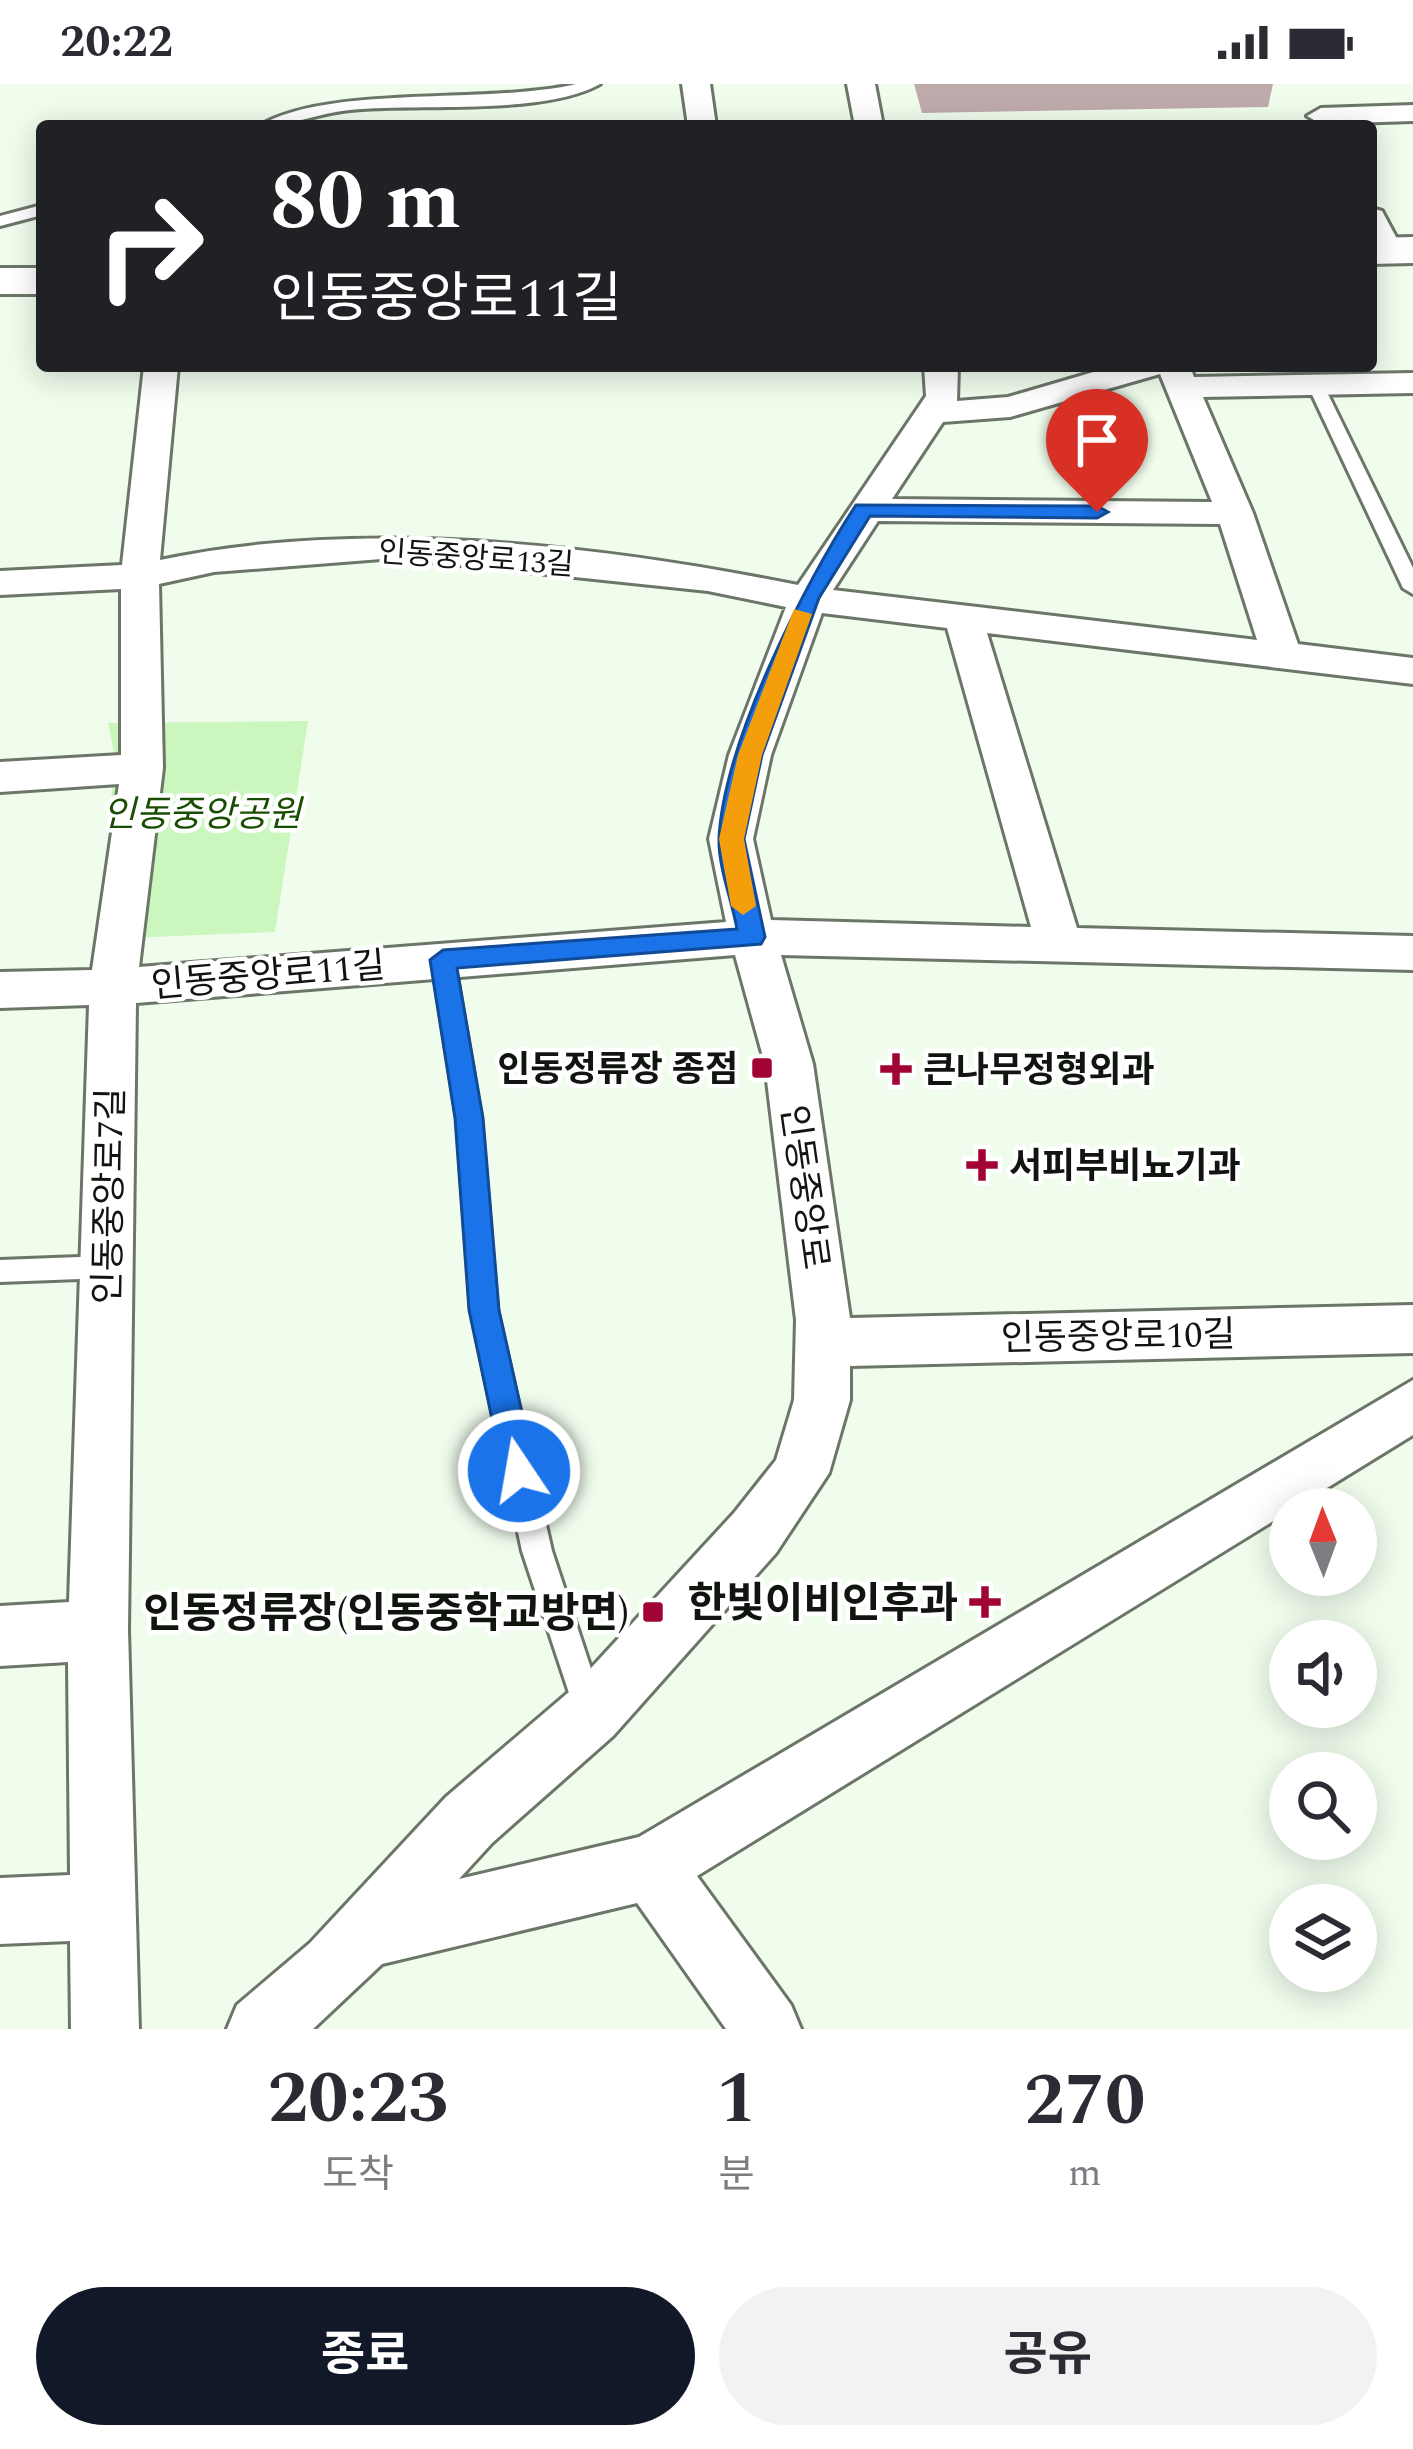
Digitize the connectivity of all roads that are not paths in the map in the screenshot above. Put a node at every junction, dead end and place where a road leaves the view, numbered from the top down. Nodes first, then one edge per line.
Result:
1 (592, 84) edge
2 (696, 84) edge
3 (861, 84) edge
4 (1306, 84) edge
5 (1413, 113) edge
6 (282, 120) edge
7 (701, 120) edge
8 (868, 120) edge
9 (1323, 120) edge
10 (1334, 120) edge
11 (36, 212) edge
12 (0, 221) edge
13 (36, 280) edge
14 (0, 281) edge
15 (0, 295) edge
16 (36, 295) edge
17 (160, 372) edge
18 (1130, 372) edge
19 (1178, 376) edge
20 (1413, 383) edge
21 (1315, 384) junction
22 (936, 390) edge
23 (863, 509) junction
24 (1235, 513) junction
25 (140, 576) junction
26 (0, 583) edge
27 (1413, 589) edge
28 (808, 598) junction
29 (963, 617) junction
30 (1281, 654) junction
31 (1413, 671) edge
32 (142, 768) junction
33 (0, 777) edge
34 (752, 937) junction
35 (1059, 945) junction
36 (1413, 953) edge
37 (443, 960) junction
38 (113, 987) junction
39 (0, 990) edge
40 (106, 1267) junction
41 (0, 1271) edge
42 (1413, 1329) edge
43 (823, 1343) junction
44 (1413, 1405) edge
45 (98, 1630) junction
46 (0, 1636) edge
47 (591, 1714) junction
48 (651, 1867) junction
49 (105, 1906) junction
50 (0, 1911) edge
51 (363, 1935) junction
52 (106, 2029) edge
53 (261, 2029) edge
54 (767, 2029) edge

1 - 6 lane
2 - 7 street
3 - 8 street
4 - 9 street
5 - 10 street
11 - 12 lane
13 - 14 street
15 - 16 street
17 - 25 street, 인동중앙로7길
18 - 22 street
19 - 21 street
19 - 24 street
20 - 21 street
21 - 27 lane
22 - 23 street, 인동중앙로
23 - 24 street
23 - 28 street, 인동중앙로
24 - 30 street
25 - 26 street, 인동중앙로13길
25 - 28 street, 인동중앙로13길
25 - 32 street, 인동중앙로7길
28 - 29 street
28 - 34 street, 인동중앙로
29 - 30 street
29 - 35 street
30 - 31 street
32 - 33 street
32 - 38 street, 인동중앙로7길
34 - 35 street, 인동중앙로11길
34 - 37 street, 인동중앙로11길
34 - 43 street, 인동중앙로
35 - 36 street, 인동중앙로11길
37 - 38 street, 인동중앙로11길
37 - 47 lane
38 - 39 street, 인동중앙로11길
38 - 40 street, 인동중앙로7길
40 - 41 lane
40 - 45 street, 인동중앙로7길
42 - 43 street, 인동중앙로10길
43 - 47 street, 인동중앙로
44 - 48 street, 인동중앙로
45 - 46 street
45 - 49 street, 인동중앙로7길
47 - 51 street, 인동중앙로
48 - 51 street, 인동중앙로
48 - 54 street
49 - 50 street
49 - 52 street, 인동중앙로7길
51 - 53 street, 인동중앙로

